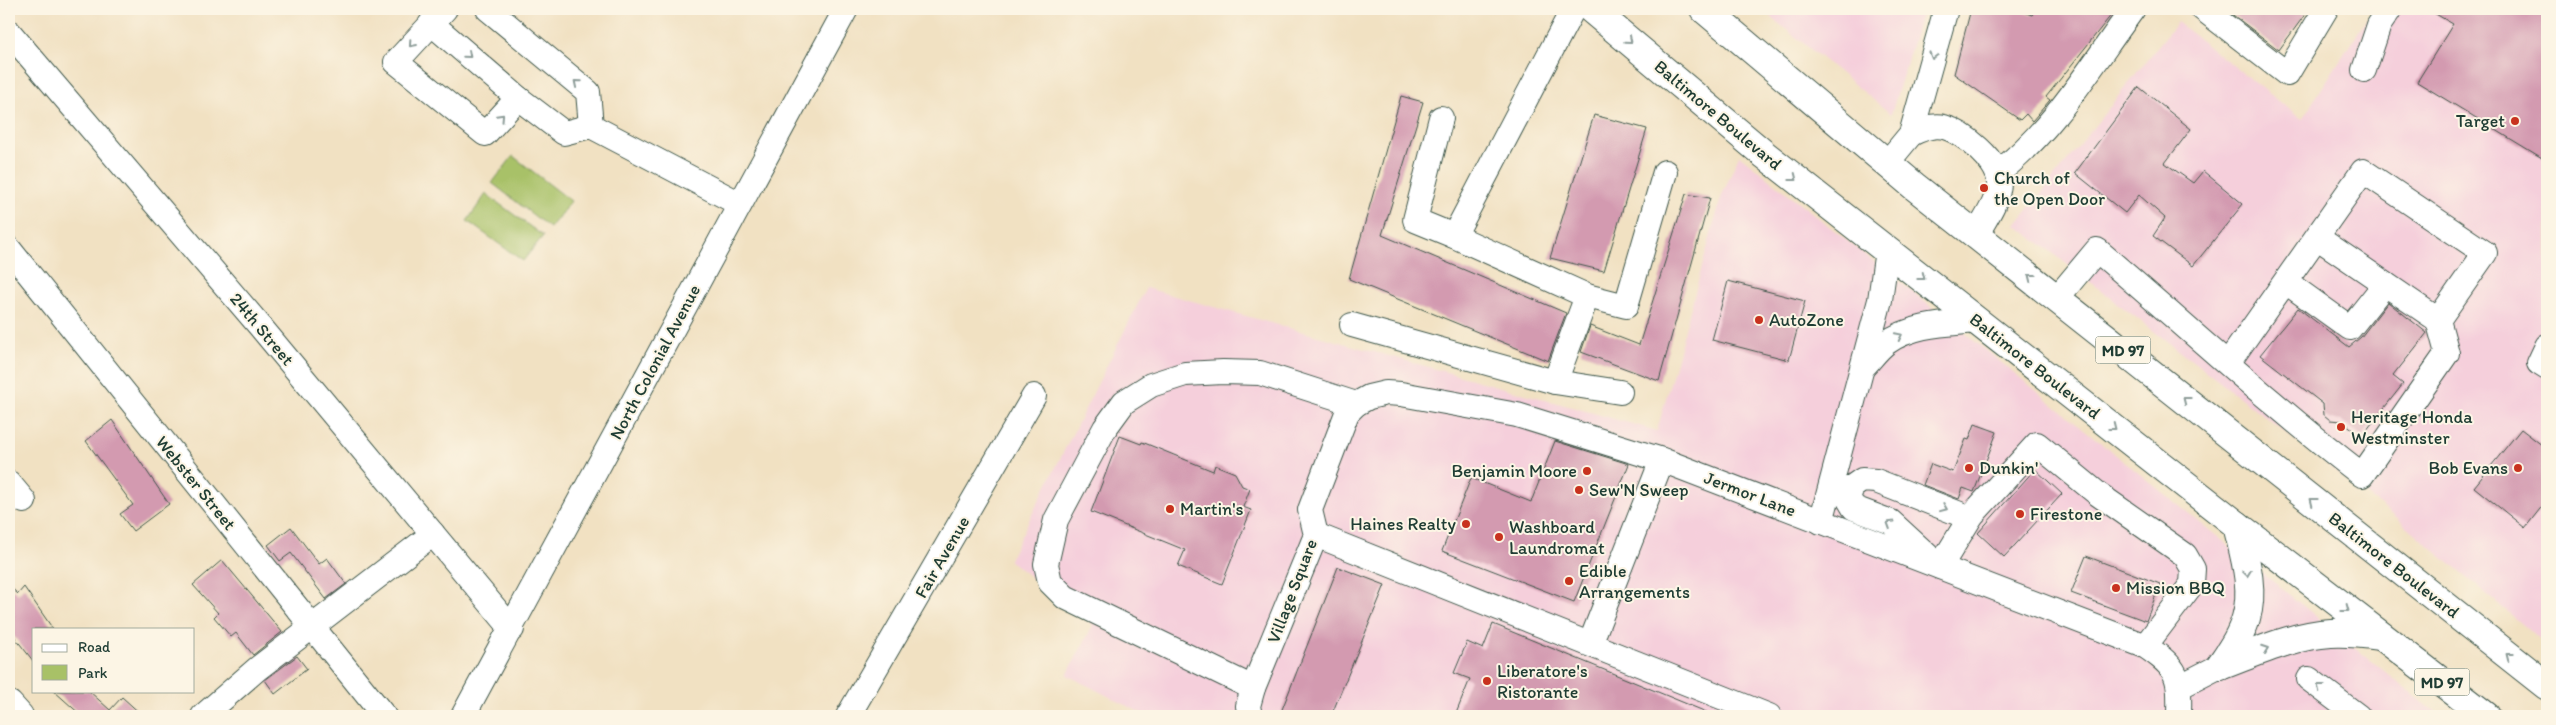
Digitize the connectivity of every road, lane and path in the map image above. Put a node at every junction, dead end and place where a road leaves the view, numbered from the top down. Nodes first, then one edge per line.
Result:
1 (488, 9) edge
2 (846, 9) edge
3 (1573, 9) edge
4 (1591, 9) edge
5 (1704, 9) edge
6 (1946, 9) edge
7 (2133, 9) edge
8 (2203, 9) edge
9 (2326, 9) edge
10 (2390, 9) edge
11 (438, 16) edge
12 (9, 32) edge
13 (2364, 70) dead end
14 (518, 98) junction
15 (1442, 118) dead end
16 (591, 126) junction
17 (1911, 134) junction
18 (1887, 163) junction
19 (1666, 172) dead end
20 (1998, 173) junction
21 (740, 204) junction
22 (1976, 234) junction
23 (1454, 236) junction
24 (2318, 238) junction
25 (9, 249) edge
26 (1886, 250) junction
27 (2286, 282) junction
28 (2385, 284) junction
29 (1587, 296) junction
30 (2057, 298) junction
31 (2438, 320) junction
32 (1977, 321) junction
33 (1352, 325) dead end
34 (2547, 346) edge
35 (2228, 363) junction
36 (1863, 368) junction
37 (2547, 368) edge
38 (1555, 382) junction
39 (1620, 392) dead end
40 (1034, 396) dead end
41 (1356, 404) junction
42 (1662, 460) junction
43 (9, 483) edge
44 (24, 501) dead end
45 (1970, 518) junction
46 (1821, 522) junction
47 (2237, 526) junction
48 (433, 534) junction
49 (1316, 535) junction
50 (1940, 567) junction
51 (312, 627) junction
52 (512, 629) junction
53 (2381, 636) junction
54 (1590, 644) junction
55 (2145, 646) junction
56 (2220, 666) junction
57 (2309, 679) dead end
58 (2547, 686) edge
59 (2179, 687) junction
60 (1254, 688) junction
61 (9, 705) edge
62 (19, 716) edge
63 (204, 716) edge
64 (384, 716) edge
65 (463, 716) edge
66 (848, 716) edge
67 (1250, 716) edge
68 (1769, 716) edge
69 (2179, 716) edge
70 (2358, 716) edge
71 (2486, 716) edge

16 -> 1 street
2 - 21 street, North Colonial Avenue
3 - 23 street
4 -> 26 main road, Baltimore Boulevard / MD 97
5 - 18 main road, Baltimore Boulevard / MD 97
6 -> 17 street
7 - 20 street
8 - 9 street
10 - 13 street
11 -> 14 street
11 -> 14 street
12 - 48 street, 24th Street
14 - 16 street
15 - 23 street
16 - 21 street
17 - 18 street
17 - 20 street
18 - 22 main road, Baltimore Boulevard / MD 97
19 - 29 street
20 - 22 street
21 - 52 street, North Colonial Avenue
30 -> 22 main road, Baltimore Boulevard / MD 97
23 - 29 street
24 - 27 street
24 - 28 street
24 - 31 street
25 - 51 street, Webster Street
26 -> 32 main road, Baltimore Boulevard / MD 97
26 - 36 street
27 - 28 street
27 - 35 street
28 - 31 street
29 - 38 street
30 - 35 street
58 -> 30 main road, Baltimore Boulevard / MD 97
31 - 35 street
36 -> 32 street
32 -> 47 main road, Baltimore Boulevard / MD 97
33 - 38 street
34 - 37 street
36 - 46 street
38 - 39 street
40 - 66 street, Fair Avenue
41 - 42 street, Jermor Lane
41 - 49 street, Village Square
41 - 60 street
42 - 46 street, Jermor Lane
42 - 54 street
43 - 44 street
45 - 50 street
50 -> 45 street
45 - 55 street
46 - 50 street, Jermor Lane
47 -> 53 main road, Baltimore Boulevard / MD 97
47 -> 56 main road
48 - 51 street
48 - 52 street, 24th Street
49 - 54 street
49 - 60 street, Village Square
50 - 55 street, Jermor Lane
51 - 63 street
51 - 64 street, Webster Street
52 - 65 street, North Colonial Avenue
56 -> 53 main road
53 - 71 main road, Baltimore Boulevard / MD 97
54 - 68 street
55 - 59 street, Jermor Lane
56 - 59 street
70 -> 57 street
59 - 69 street, Jermor Lane
60 - 67 street, Village Square
61 - 62 main road

